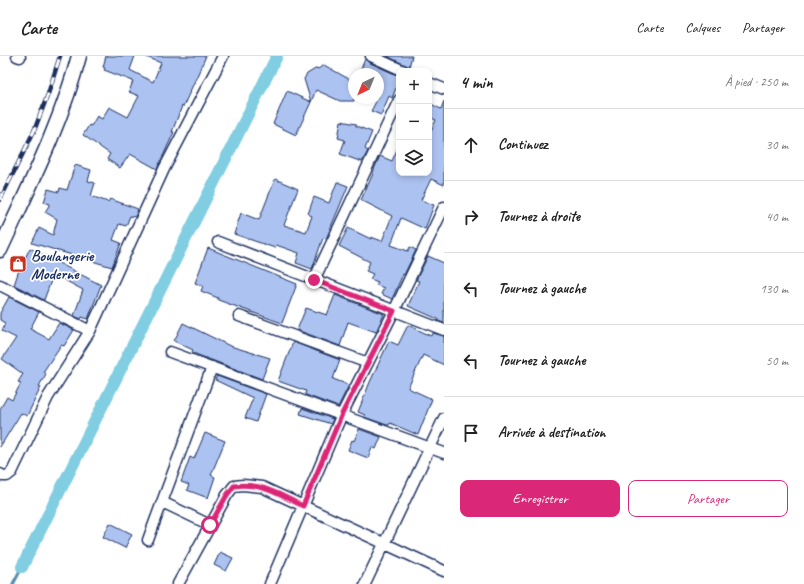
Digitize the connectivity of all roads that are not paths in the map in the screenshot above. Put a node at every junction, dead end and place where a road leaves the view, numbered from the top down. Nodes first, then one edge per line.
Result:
1 (79, 56) edge
2 (223, 56) edge
3 (371, 56) edge
4 (397, 68) edge
5 (432, 84) edge
6 (444, 89) edge
7 (397, 104) edge
8 (444, 207) edge
9 (218, 242) dead end
10 (0, 250) edge
11 (314, 280) junction
12 (0, 285) edge
13 (394, 311) junction
14 (239, 316) dead end
15 (444, 330) edge
16 (90, 331) junction
17 (170, 352) dead end
18 (368, 363) junction
19 (212, 367) junction
20 (342, 414) junction
21 (444, 418) edge
22 (430, 447) junction
23 (444, 453) edge
24 (0, 474) edge
25 (162, 502) junction
26 (303, 506) junction
27 (210, 525) junction
28 (148, 540) dead end
29 (384, 544) junction
30 (444, 571) edge
31 (178, 584) edge
32 (270, 584) edge
33 (364, 584) edge

1 - 10 main road
2 - 16 street
3 - 4 street
5 - 6 street
7 - 11 street
8 - 13 street
9 - 11 street
11 - 13 street
12 - 16 street
13 - 15 street
13 - 18 street
14 - 18 street
16 - 24 street
17 - 19 street
18 - 20 street
19 - 20 street
19 - 25 street
20 - 22 street
20 - 26 street
21 - 22 street
22 - 23 street
22 - 29 street
25 - 27 street
25 - 28 street
26 - 27 street
26 - 29 street
26 - 32 street
27 - 31 street
29 - 30 street
29 - 33 street

